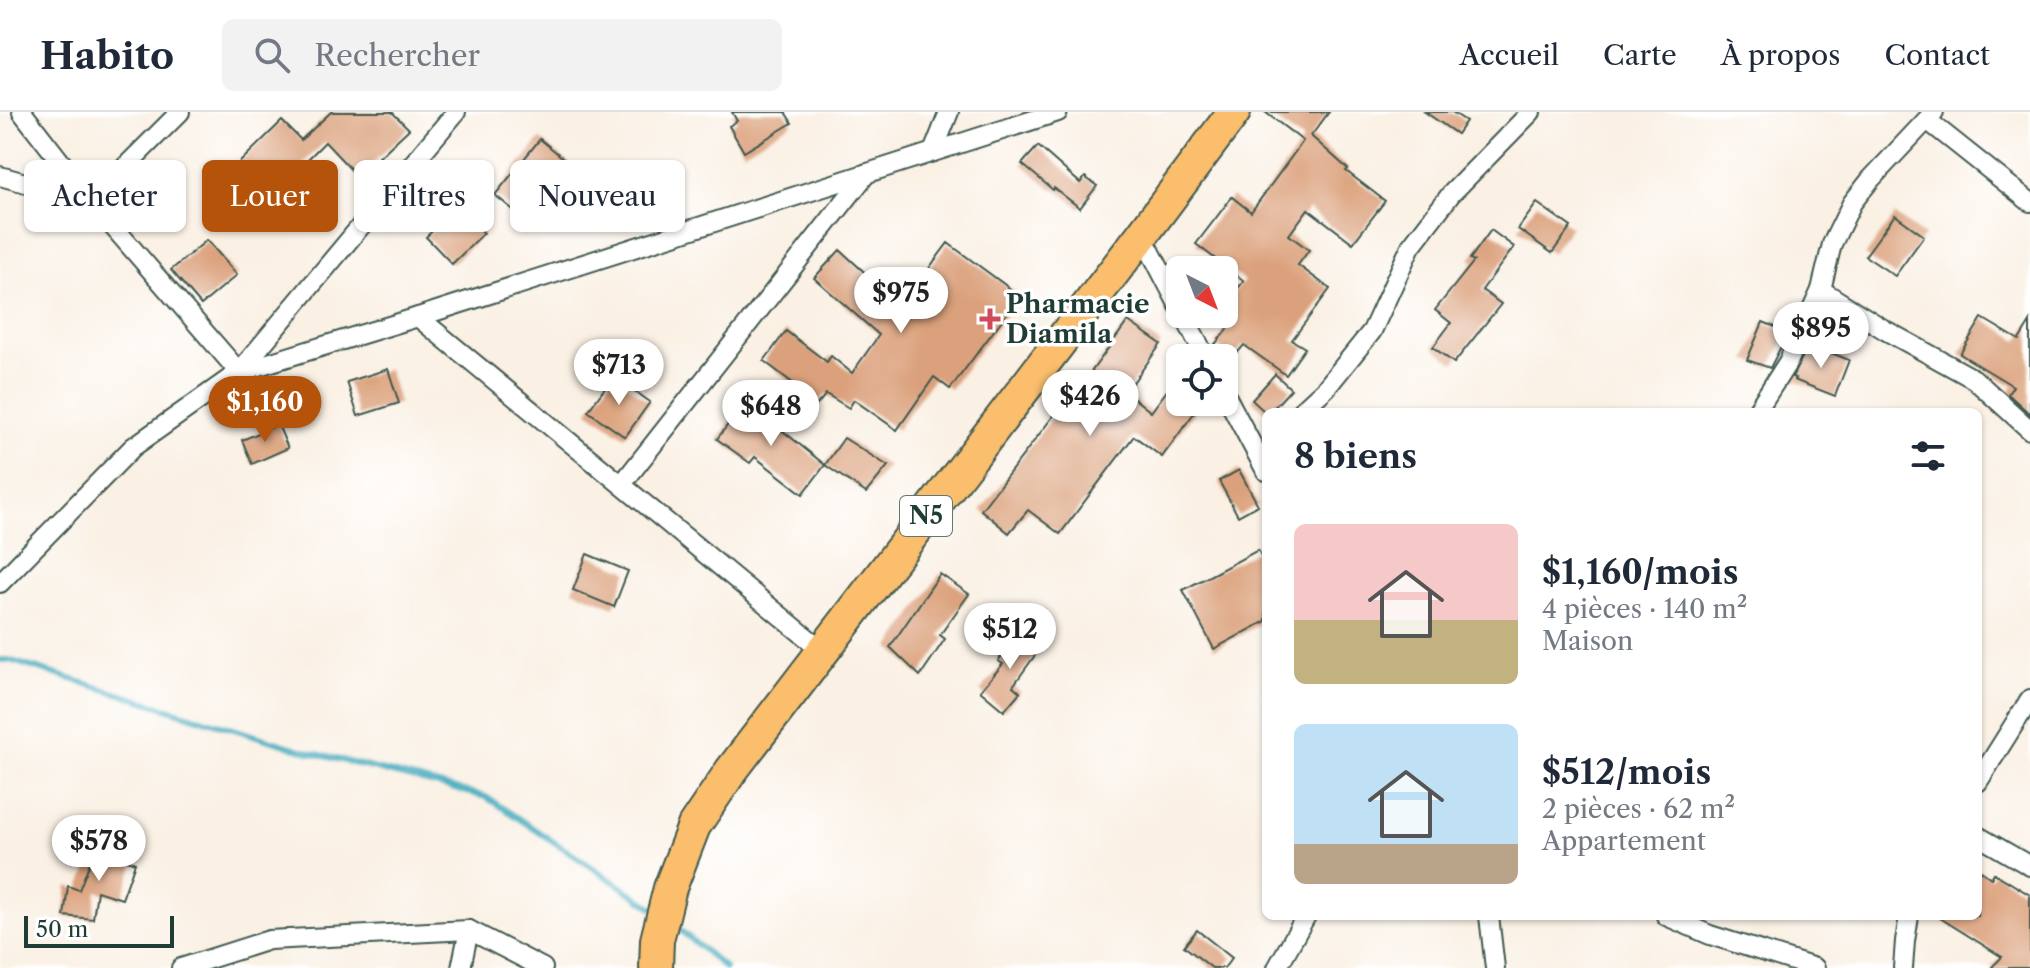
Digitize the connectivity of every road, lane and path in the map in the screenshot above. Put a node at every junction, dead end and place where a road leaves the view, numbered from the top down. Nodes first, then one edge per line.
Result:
1 (180, 112) edge
2 (456, 112) edge
3 (949, 112) edge
4 (1058, 112) edge
5 (1234, 112) edge
6 (1531, 112) edge
7 (26, 114) edge
8 (1931, 116) edge
9 (933, 152) junction
10 (60, 160) edge
11 (132, 160) edge
12 (867, 173) junction
13 (0, 176) edge
14 (24, 183) edge
15 (2030, 202) edge
16 (118, 232) edge
17 (1142, 235) junction
18 (1166, 281) edge
19 (1821, 290) junction
20 (418, 317) junction
21 (239, 372) junction
22 (1304, 408) edge
23 (1759, 408) edge
24 (1238, 412) edge
25 (2030, 430) edge
26 (1259, 441) edge
27 (622, 484) junction
28 (0, 583) edge
29 (823, 651) junction
30 (2030, 699) edge
31 (1982, 776) edge
32 (1982, 838) edge
33 (2030, 866) edge
34 (1304, 920) edge
35 (1489, 920) edge
36 (1675, 920) edge
37 (1909, 920) edge
38 (469, 930) junction
39 (656, 954) edge
40 (181, 968) edge
41 (461, 968) edge
42 (543, 968) edge
43 (1277, 968) edge
44 (1495, 968) edge
45 (1815, 968) edge
46 (1903, 968) edge

1 - 11 street
2 - 21 street
3 - 9 street
4 - 9 street
5 - 17 highway, N5
6 - 22 street
7 - 10 street
8 - 15 street
8 - 19 street
9 - 12 street
12 - 20 street
12 - 27 street
13 - 14 street
16 - 21 street
17 - 18 street
17 - 29 highway, N5
19 - 23 street
19 - 25 street
20 - 21 street
20 - 27 street
21 - 28 street
24 - 26 street
27 - 29 street
29 - 39 highway, N5
30 - 31 street
32 - 33 street
34 - 43 street
35 - 44 street
36 - 45 street
37 - 46 street
38 - 40 street
38 - 41 street
38 - 42 street

